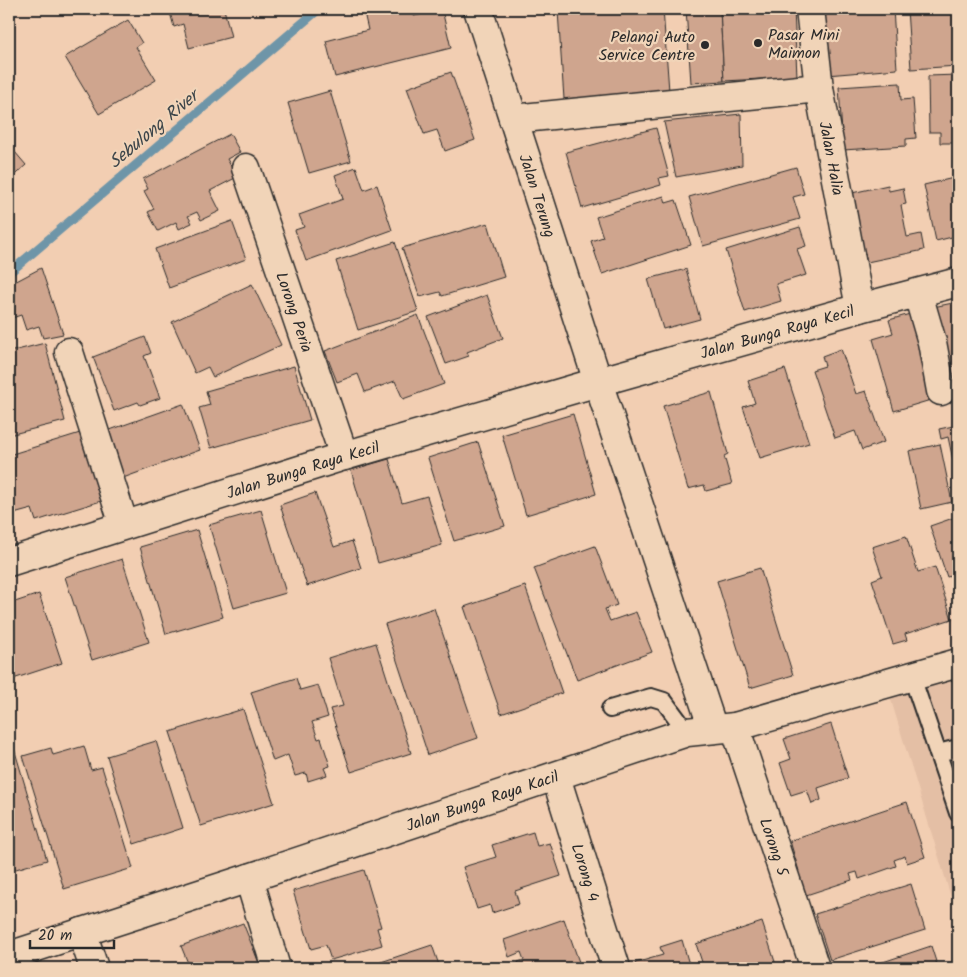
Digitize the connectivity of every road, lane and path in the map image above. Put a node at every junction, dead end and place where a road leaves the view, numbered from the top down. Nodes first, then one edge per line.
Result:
1 (478, 9) edge
2 (810, 9) edge
3 (819, 88) junction
4 (514, 119) junction
5 (246, 168) dead end
6 (958, 282) edge
7 (918, 294) junction
8 (860, 308) junction
9 (69, 352) dead end
10 (598, 382) junction
11 (941, 391) dead end
12 (344, 456) junction
13 (124, 525) junction
14 (9, 562) edge
15 (958, 663) edge
16 (912, 676) junction
17 (610, 709) dead end
18 (712, 729) junction
19 (958, 748) edge
20 (938, 753) junction
21 (556, 777) junction
22 (958, 813) edge
23 (249, 878) junction
24 (82, 932) junction
25 (9, 956) edge
26 (94, 968) edge
27 (276, 968) edge
28 (616, 968) edge
29 (815, 968) edge

1 - 4 street, Jalan Terung
2 - 3 street, Jalan Halia
3 - 4 street
3 - 8 street, Jalan Halia
4 - 10 street, Jalan Terung
5 - 12 street, Lorong Peria
6 - 7 street, Jalan Bunga Raya Kecil
7 - 8 street, Jalan Bunga Raya Kecil
7 - 11 street
8 - 10 street, Jalan Bunga Raya Kecil
9 - 13 street
10 - 12 street, Jalan Bunga Raya Kecil
10 - 18 street
12 - 13 street, Jalan Bunga Raya Kecil
13 - 14 street, Jalan Bunga Raya Kecil
15 - 16 street, Jalan Bunga Raya Kacil
16 - 18 street, Jalan Bunga Raya Kacil
16 - 20 lane
17 - 18 lane
18 - 21 street, Jalan Bunga Raya Kacil
18 - 29 street, Lorong 5
19 - 20 lane
20 - 22 lane
21 - 23 street, Jalan Bunga Raya Kacil
21 - 28 street, Lorong 4
23 - 24 street, Jalan Bunga Raya Kacil
23 - 27 street
24 - 25 street, Jalan Bunga Raya Kacil
24 - 26 street

